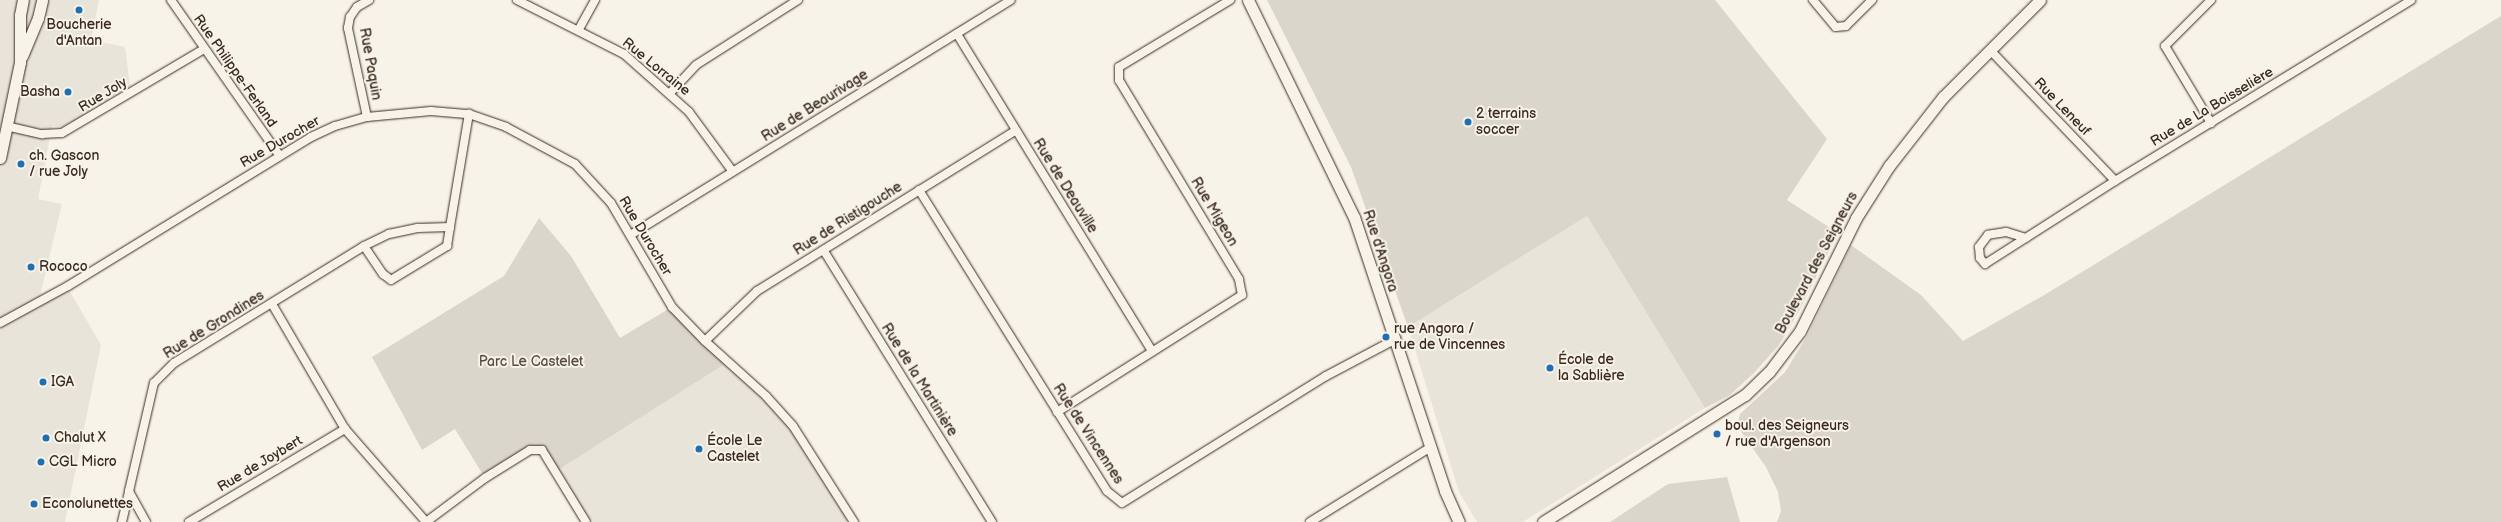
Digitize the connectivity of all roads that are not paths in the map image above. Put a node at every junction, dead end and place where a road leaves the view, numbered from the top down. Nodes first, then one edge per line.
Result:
1 (23, 0) edge
2 (42, 0) edge
3 (171, 0) edge
4 (369, 0) edge
5 (517, 0) edge
6 (595, 0) edge
7 (798, 0) edge
8 (1011, 0) edge
9 (1230, 0) edge
10 (1248, 0) edge
11 (1813, 0) edge
12 (1872, 0) edge
13 (2040, 0) edge
14 (2211, 0) edge
15 (2411, 0) edge
16 (578, 29) junction
17 (957, 34) junction
18 (204, 49) junction
19 (1990, 50) junction
20 (20, 62) junction
21 (670, 93) junction
22 (469, 114) junction
23 (366, 117) junction
24 (2211, 123) junction
25 (6, 126) junction
26 (1015, 131) junction
27 (280, 156) junction
28 (0, 158) edge
29 (733, 172) junction
30 (2115, 181) junction
31 (919, 190) junction
32 (450, 227) junction
33 (632, 234) junction
34 (2026, 238) junction
35 (364, 246) junction
36 (824, 251) junction
37 (272, 304) junction
38 (0, 324) edge
39 (1394, 340) junction
40 (705, 341) junction
41 (1152, 351) junction
42 (1057, 412) junction
43 (345, 429) junction
44 (1431, 447) junction
45 (129, 492) junction
46 (850, 521) edge
47 (122, 522) edge
48 (146, 522) edge
49 (190, 522) edge
50 (426, 522) edge
51 (586, 522) edge
52 (992, 522) edge
53 (1310, 522) edge
54 (1459, 522) edge
55 (1543, 522) edge

1 - 20 street
2 - 20 street
3 - 18 street, Rue Philippe-Ferland
4 - 23 street, Rue Paquin
5 - 16 street, Rue Lorraine
6 - 16 street
7 - 21 street
8 - 17 street, Rue de Beaurivage
9 - 41 street, Rue Migeon
10 - 39 street, Rue d'Angora
11 - 12 street
13 - 19 street, Boulevard des Seigneurs
14 - 24 street
15 - 24 street, Rue de La Boisselière
16 - 21 street, Rue Lorraine
17 - 26 street, Rue de Deauville
17 - 29 street, Rue de Beaurivage
18 - 25 street, Rue Joly
18 - 27 street, Rue Philippe-Ferland
19 - 30 street, Rue Leneuf
19 - 55 street, Boulevard des Seigneurs
20 - 25 street
21 - 29 street, Rue Lorraine
22 - 23 street, Rue Durocher
22 - 32 street
22 - 33 street, Rue Durocher
23 - 27 street, Rue Durocher
24 - 30 street, Rue de La Boisselière
25 - 28 street
26 - 31 street, Rue de Ristigouche
26 - 41 street, Rue de Deauville
27 - 38 street, Rue Durocher
29 - 33 street, Rue de Beaurivage
30 - 34 street, Rue de La Boisselière
31 - 36 street, Rue de Ristigouche
31 - 42 street, Rue de Vincennes
32 - 35 street, Rue de Grondines
32 - 35 street
33 - 40 street, Rue Durocher
34 - 34 street, Rue de La Boisselière
35 - 37 street, Rue de Grondines
36 - 40 street, Rue de Ristigouche
36 - 52 street, Rue de la Martinière
37 - 43 street
37 - 45 street, Rue de Grondines
39 - 42 street, Rue de Vincennes
39 - 44 street, Rue d'Angora
40 - 46 street, Rue Durocher
41 - 42 street, Rue Migeon
43 - 49 street, Rue de Joybert
43 - 50 street
44 - 53 street
44 - 54 street, Rue d'Angora
45 - 47 street, Rue de Grondines
45 - 48 street
50 - 51 street

